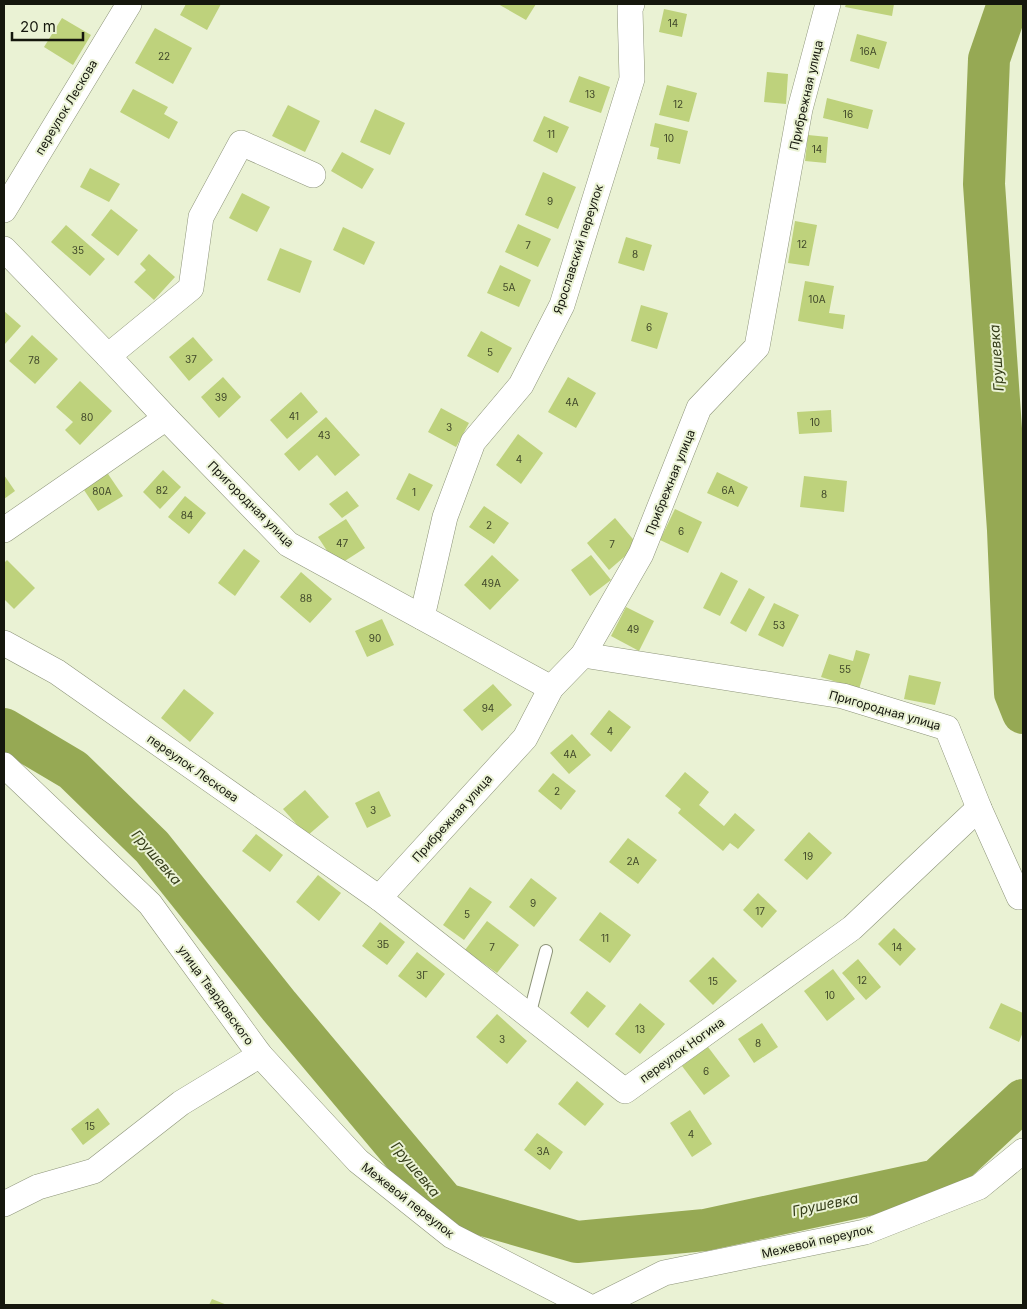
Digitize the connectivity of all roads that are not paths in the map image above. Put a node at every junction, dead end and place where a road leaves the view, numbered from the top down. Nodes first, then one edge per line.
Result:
1 (129, 4) edge
2 (828, 4) edge
3 (627, 6) edge
4 (313, 175) dead end
5 (4, 210) edge
6 (4, 249) edge
7 (108, 356) junction
8 (166, 418) junction
9 (4, 530) edge
10 (422, 617) junction
11 (4, 643) edge
12 (583, 655) junction
13 (552, 688) junction
14 (4, 765) edge
15 (978, 808) junction
16 (1018, 897) dead end
17 (379, 898) junction
18 (546, 951) dead end
19 (529, 1016) junction
20 (260, 1055) junction
21 (1023, 1152) edge
22 (4, 1204) edge
23 (586, 1305) edge
24 (600, 1305) edge

1 - 5 street, переулок Лескова
2 - 12 street, Прибрежная улица
3 - 10 street, Ярославский переулок
4 - 7 street
6 - 7 street, Пригородная улица
7 - 8 street, Пригородная улица
8 - 9 street
8 - 10 street, Пригородная улица
10 - 13 street, Пригородная улица
11 - 17 street, переулок Лескова
12 - 13 street, Прибрежная улица
12 - 15 street, Пригородная улица
13 - 17 street, Прибрежная улица
14 - 20 street, улица Твардовского
15 - 16 street, Пригородная улица
15 - 19 street, переулок Ногина
17 - 19 street, переулок Ногина
18 - 19 lane
20 - 22 street, улица Твардовского
20 - 23 street, Межевой переулок
21 - 24 street, Межевой переулок

